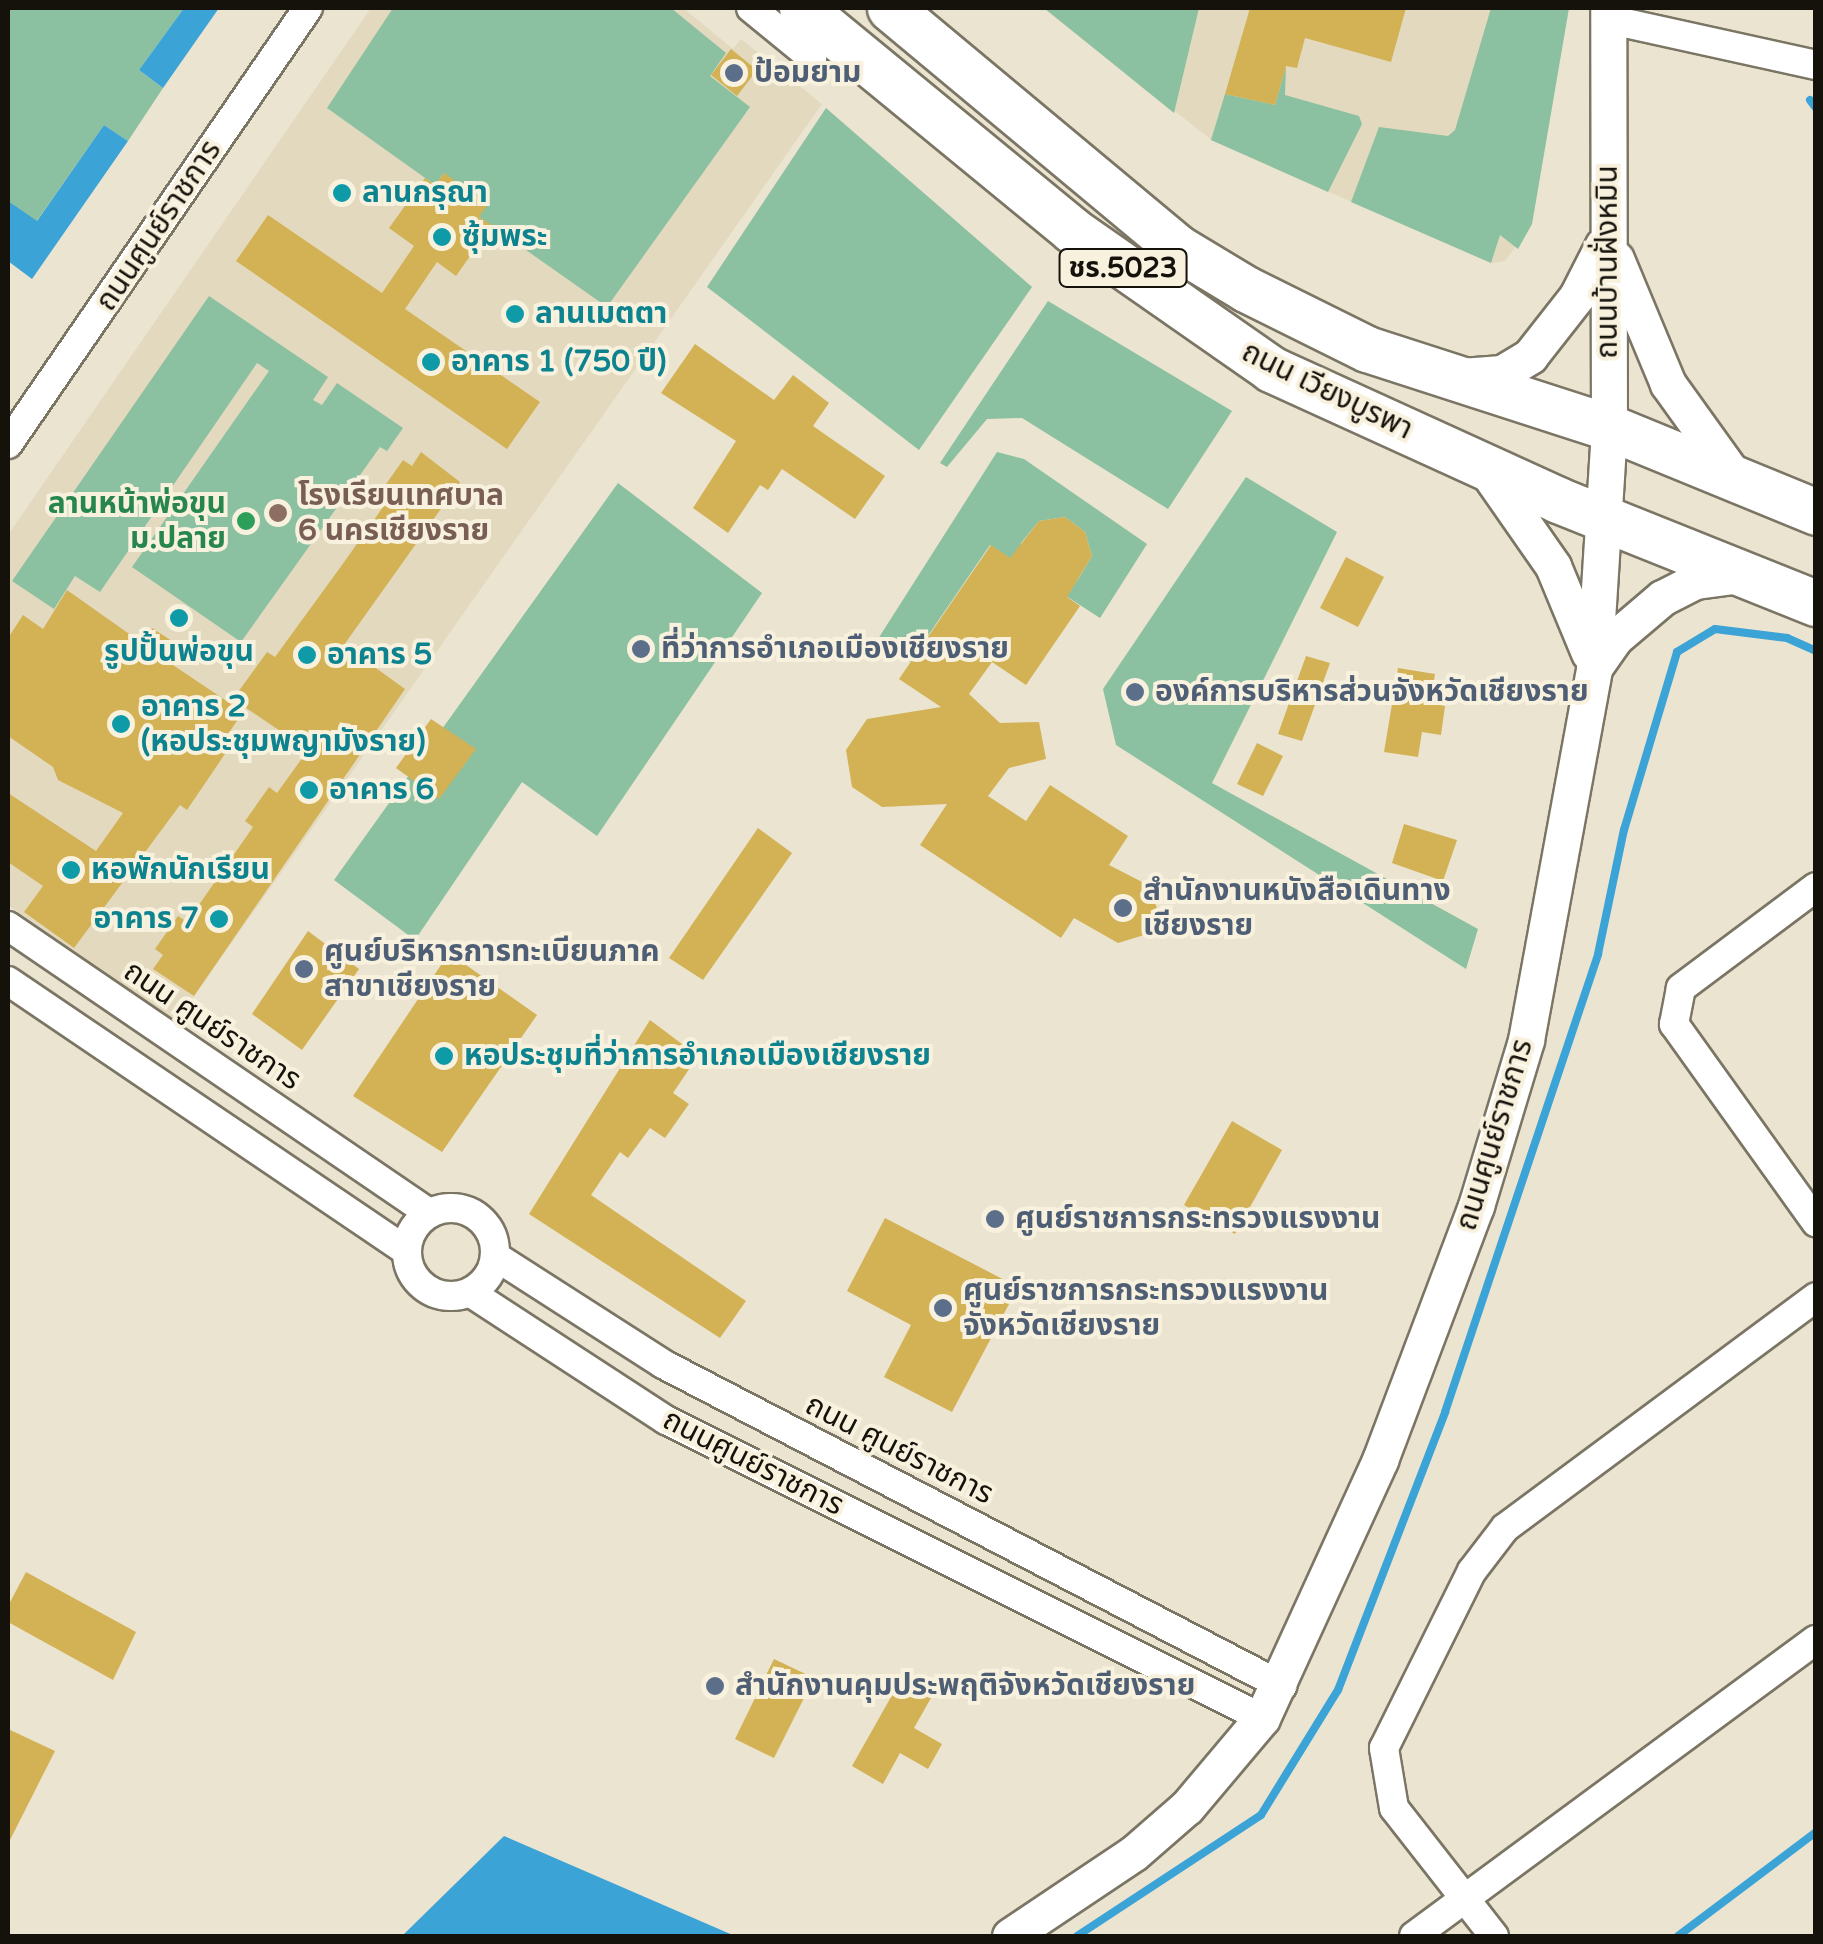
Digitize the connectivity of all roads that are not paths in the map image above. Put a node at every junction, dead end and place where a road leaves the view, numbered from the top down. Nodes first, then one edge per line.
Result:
1 (308, 8) edge
2 (751, 8) edge
3 (802, 8) edge
4 (890, 8) edge
5 (1608, 13) edge
6 (812, 58) dead end
7 (1816, 65) edge
8 (1606, 235) junction
9 (1298, 316) junction
10 (1271, 369) junction
11 (1455, 377) junction
12 (1610, 427) junction
13 (8, 444) edge
14 (1484, 466) junction
15 (1736, 478) junction
16 (1816, 512) edge
17 (1600, 516) junction
18 (1747, 574) junction
19 (1816, 603) edge
20 (1594, 668) junction
21 (1816, 887) edge
22 (8, 926) edge
23 (8, 982) edge
24 (430, 1213) junction
25 (1816, 1222) edge
26 (406, 1250) junction
27 (495, 1256) junction
28 (471, 1292) junction
29 (1816, 1298) edge
30 (1816, 1640) edge
31 (1282, 1686) junction
32 (1262, 1718) junction
33 (1468, 1897) junction
34 (1010, 1936) edge
35 (1414, 1936) edge
36 (1494, 1936) edge

1 - 13 street, ถนนศูนย์ราชการ
2 - 6 street
3 - 10 main road, ถนน เวียงบูรพา / ชร.5023
4 - 9 main road, ถนน เวียงบูรพา / ชร.5023
5 - 7 street
5 - 8 street, ถนนบ้านฝั่งหมิน
8 - 11 street
8 - 12 street, ถนนบ้านฝั่งหมิน
8 - 15 street
9 - 10 main road
9 - 11 main road, ถนน เวียงบูรพา / ชร.5023
10 - 14 main road, ถนน เวียงบูรพา / ชร.5023
11 - 12 main road, ถนน เวียงบูรพา / ชร.5023
12 - 15 main road, ถนน เวียงบูรพา / ชร.5023
12 - 17 street, ถนนบ้านฝั่งหมิน
14 - 17 main road, ถนน เวียงบูรพา / ชร.5023
14 - 20 street
15 - 16 main road, ถนน เวียงบูรพา / ชร.5023
17 - 18 main road, ถนน เวียงบูรพา / ชร.5023
17 - 20 street, ถนนศูนย์ราชการ
18 - 19 main road, ถนน เวียงบูรพา / ชร.5023
18 - 20 street
20 - 31 street, ถนนศูนย์ราชการ
21 - 25 street
22 - 24 street, ถนน ศูนย์ราชการ
23 - 26 street
24 - 26 street
24 - 27 street
26 - 28 street
27 - 28 street
27 - 31 street, ถนน ศูนย์ราชการ
28 - 32 street, ถนนศูนย์ราชการ
29 - 33 street
30 - 33 street
31 - 32 street, ถนนศูนย์ราชการ
32 - 34 street, ถนนศูนย์ราชการ
33 - 35 street
33 - 36 street

